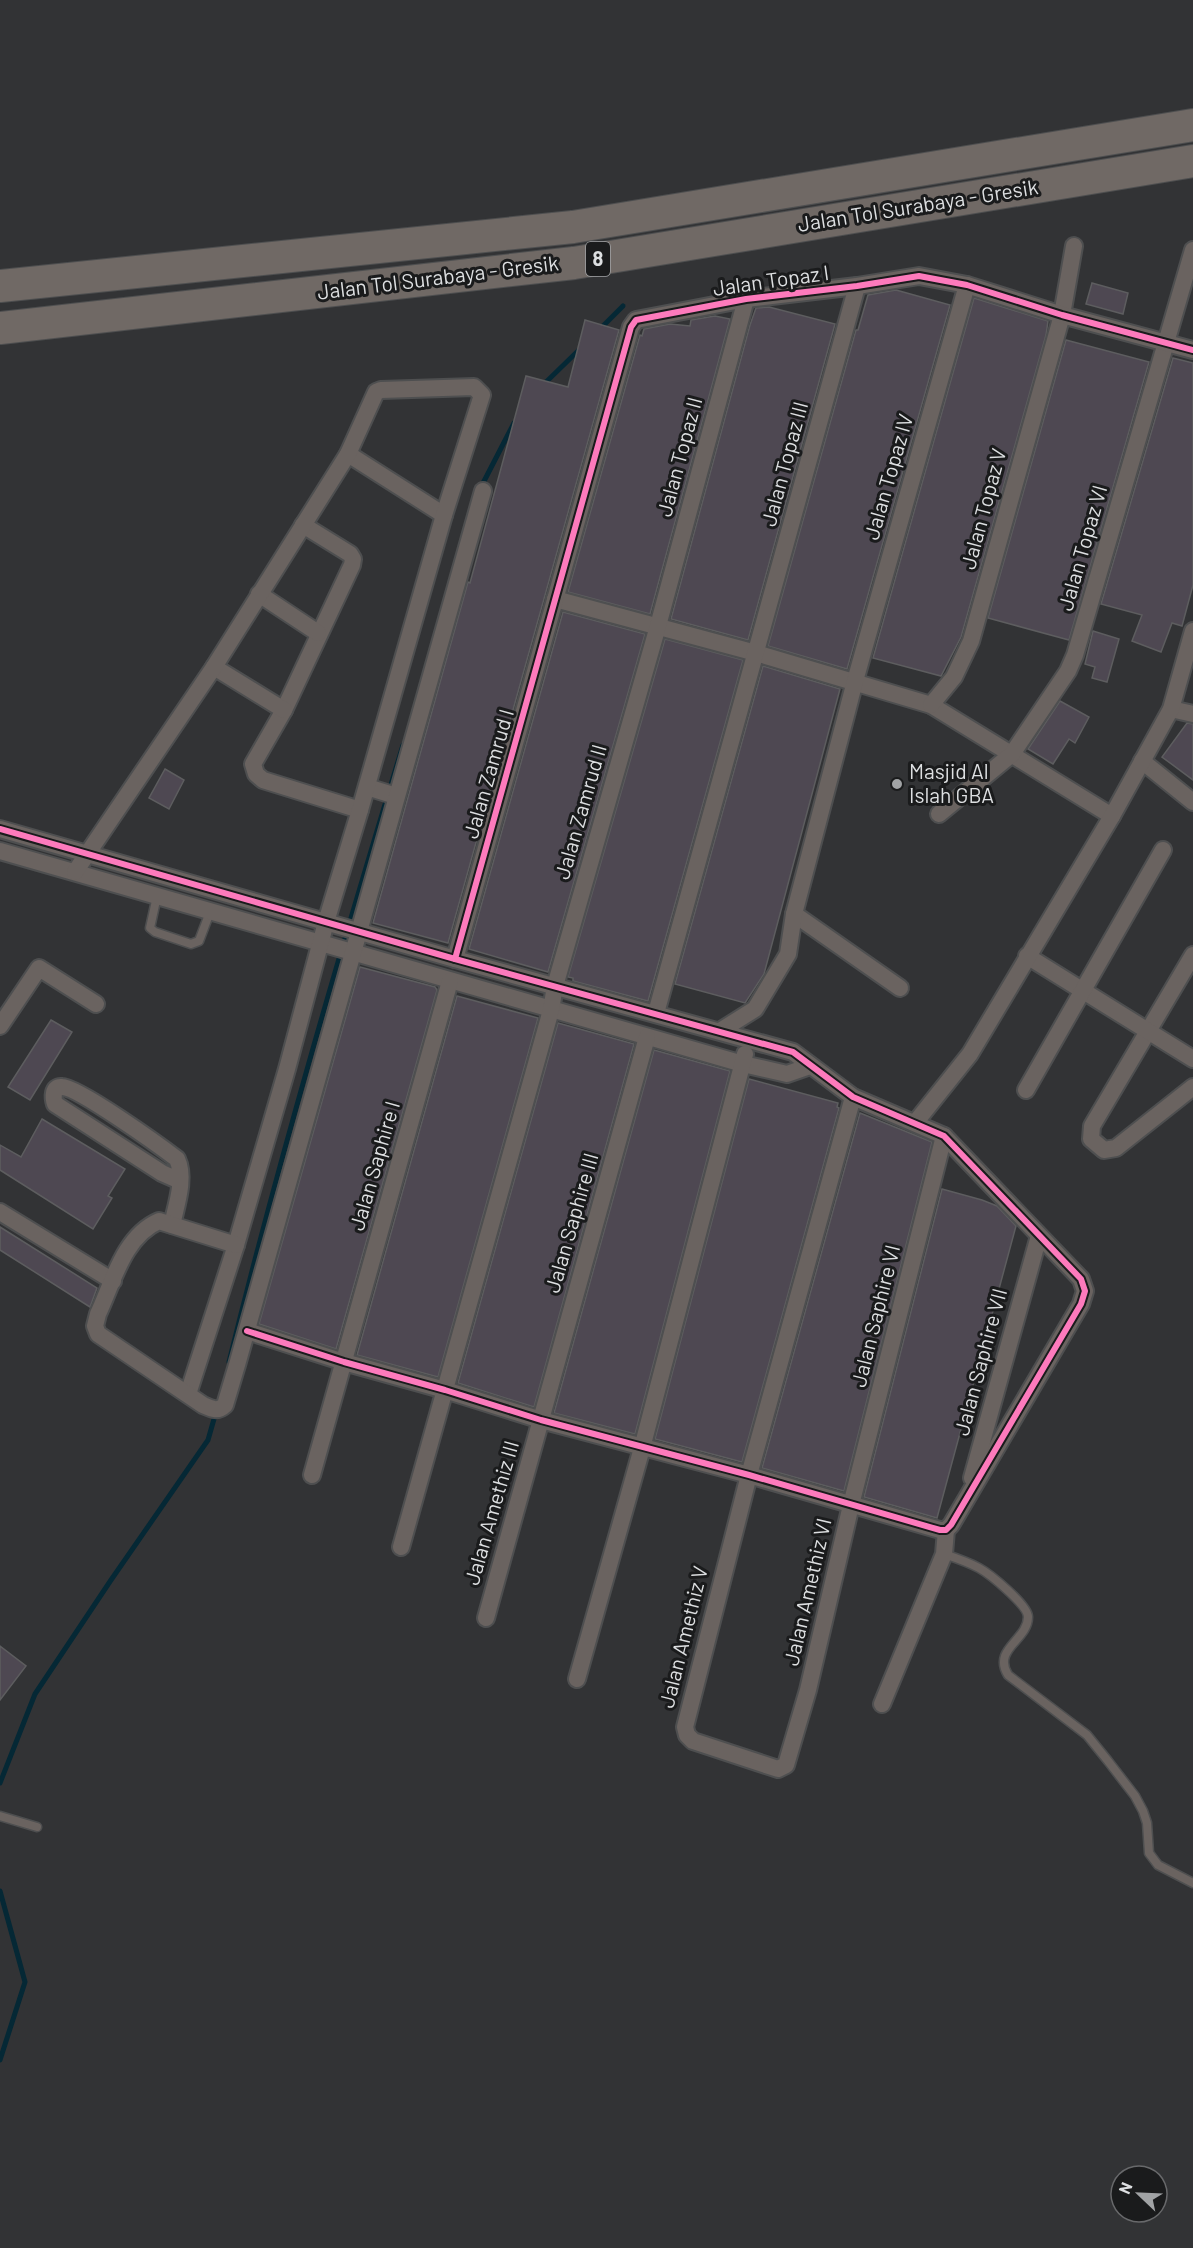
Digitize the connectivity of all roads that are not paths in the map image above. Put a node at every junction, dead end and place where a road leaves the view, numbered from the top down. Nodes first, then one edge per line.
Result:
1 (1193, 125) edge
2 (1193, 160) edge
3 (1074, 246) dead end
4 (1193, 250) edge
5 (967, 285) junction
6 (0, 286) edge
7 (857, 286) junction
8 (747, 299) junction
9 (1062, 315) junction
10 (0, 328) edge
11 (1167, 342) junction
12 (1193, 350) edge
13 (348, 454) junction
14 (483, 491) dead end
15 (444, 515) junction
16 (303, 525) junction
17 (259, 594) junction
18 (555, 599) junction
19 (658, 626) junction
20 (1193, 631) edge
21 (318, 633) junction
22 (756, 653) junction
23 (214, 667) junction
24 (855, 681) junction
25 (931, 705) junction
26 (1171, 709) junction
27 (284, 710) junction
28 (1193, 714) edge
29 (1012, 754) junction
30 (1142, 761) junction
31 (381, 792) junction
32 (1193, 802) edge
33 (360, 810) junction
34 (939, 814) dead end
35 (1113, 816) junction
36 (0, 829) edge
37 (1162, 850) dead end
38 (0, 851) edge
39 (85, 855) junction
40 (75, 873) junction
41 (157, 896) junction
42 (210, 912) junction
43 (794, 914) junction
44 (330, 923) junction
45 (355, 930) junction
46 (337, 949) junction
47 (1193, 955) edge
48 (1028, 956) junction
49 (455, 959) junction
50 (450, 981) junction
51 (555, 986) junction
52 (900, 988) dead end
53 (1084, 992) junction
54 (96, 1004) dead end
55 (551, 1010) junction
56 (656, 1013) junction
57 (0, 1026) edge
58 (1148, 1030) junction
59 (720, 1031) junction
60 (647, 1037) junction
61 (749, 1039) junction
62 (1193, 1059) edge
63 (742, 1064) junction
64 (810, 1066) junction
65 (1193, 1088) edge
66 (1026, 1090) dead end
67 (852, 1097) junction
68 (915, 1123) junction
69 (944, 1137) junction
70 (180, 1180) junction
71 (0, 1212) edge
72 (171, 1226) junction
73 (1039, 1236) junction
74 (236, 1245) junction
75 (113, 1281) junction
76 (247, 1331) junction
77 (344, 1362) junction
78 (445, 1390) junction
79 (188, 1395) junction
80 (541, 1420) junction
81 (642, 1448) junction
82 (312, 1475) dead end
83 (749, 1475) junction
84 (966, 1499) junction
85 (851, 1505) junction
86 (946, 1530) junction
87 (401, 1547) dead end
88 (944, 1554) junction
89 (486, 1618) dead end
90 (577, 1679) dead end
91 (808, 1689) joint
92 (882, 1704) dead end
93 (0, 1816) edge
94 (37, 1827) dead end
95 (1193, 1883) edge

1 - 6 highway, Jalan Tol Surabaya - Gresik / 8
2 - 10 highway, Jalan Tol Surabaya - Gresik / 8
3 - 9 street, Jalan Topaz V
4 - 11 street, Jalan Topaz VI
5 - 7 street, Jalan Topaz I
5 - 9 street, Jalan Topaz I
5 - 24 street, Jalan Topaz IV
7 - 8 street, Jalan Topaz I
7 - 22 street, Jalan Topaz III
8 - 18 street, Jalan Topaz I
8 - 19 street, Jalan Topaz II
9 - 11 street, Jalan Topaz I
9 - 25 street, Jalan Topaz V
11 - 12 street, Jalan Topaz I
11 - 29 street, Jalan Topaz VI
13 - 15 street
13 - 15 street
13 - 16 street
14 - 31 street
15 - 31 street
16 - 17 street
16 - 21 street
17 - 21 street
17 - 23 street
18 - 19 street
18 - 49 street, Jalan Zamrud I
19 - 22 street
19 - 51 street, Jalan Zamrud II
20 - 26 street
21 - 27 street
22 - 24 street
22 - 56 street, Jalan Topaz III
23 - 27 street
23 - 39 street
24 - 25 street
24 - 43 street, Jalan Topaz IV
25 - 29 street
26 - 28 street
26 - 30 street
27 - 33 street
29 - 34 street, Jalan Topaz VI
29 - 35 street
30 - 32 street
30 - 35 street
31 - 33 street
31 - 45 street
33 - 44 street
35 - 48 street
36 - 39 street
37 - 53 street
38 - 40 street
39 - 40 street
39 - 44 street
40 - 41 street
41 - 42 street
41 - 42 lane
42 - 46 street
43 - 52 street
43 - 59 street, Jalan Topaz IV
44 - 45 street
44 - 46 street
45 - 46 street
45 - 49 street
46 - 50 street
46 - 74 street
46 - 76 street
47 - 58 street
48 - 53 street
48 - 68 street
49 - 51 street
50 - 55 street
50 - 77 street, Jalan Saphire I
51 - 55 street, Jalan Zamrud II
51 - 56 street
53 - 58 street
53 - 66 street
54 - 57 street
55 - 60 street
55 - 78 street, Jalan Zamrud II
56 - 59 street
58 - 62 street
58 - 65 street
59 - 61 street
60 - 63 street
60 - 80 street, Jalan Saphire III
61 - 63 street
61 - 64 street
63 - 64 street
63 - 81 street
64 - 67 street
67 - 68 street
67 - 83 street
68 - 69 street
69 - 73 street
69 - 85 street, Jalan Saphire VI
70 - 70 street
70 - 72 street
71 - 75 street
72 - 74 street
72 - 75 street
73 - 84 street, Jalan Saphire VII
73 - 84 street
74 - 79 street
75 - 79 street
76 - 77 street
76 - 79 street
77 - 78 street
77 - 82 street, Jalan Saphire I
78 - 80 street
78 - 87 street, Jalan Zamrud II
80 - 81 street
80 - 89 street, Jalan Amethiz III
81 - 83 street
81 - 90 street
83 - 85 street
83 - 91 street, Jalan Amethiz V
84 - 86 street
85 - 86 street
85 - 91 street, Jalan Amethiz VI
86 - 88 street
88 - 92 street
88 - 95 lane
93 - 94 lane

